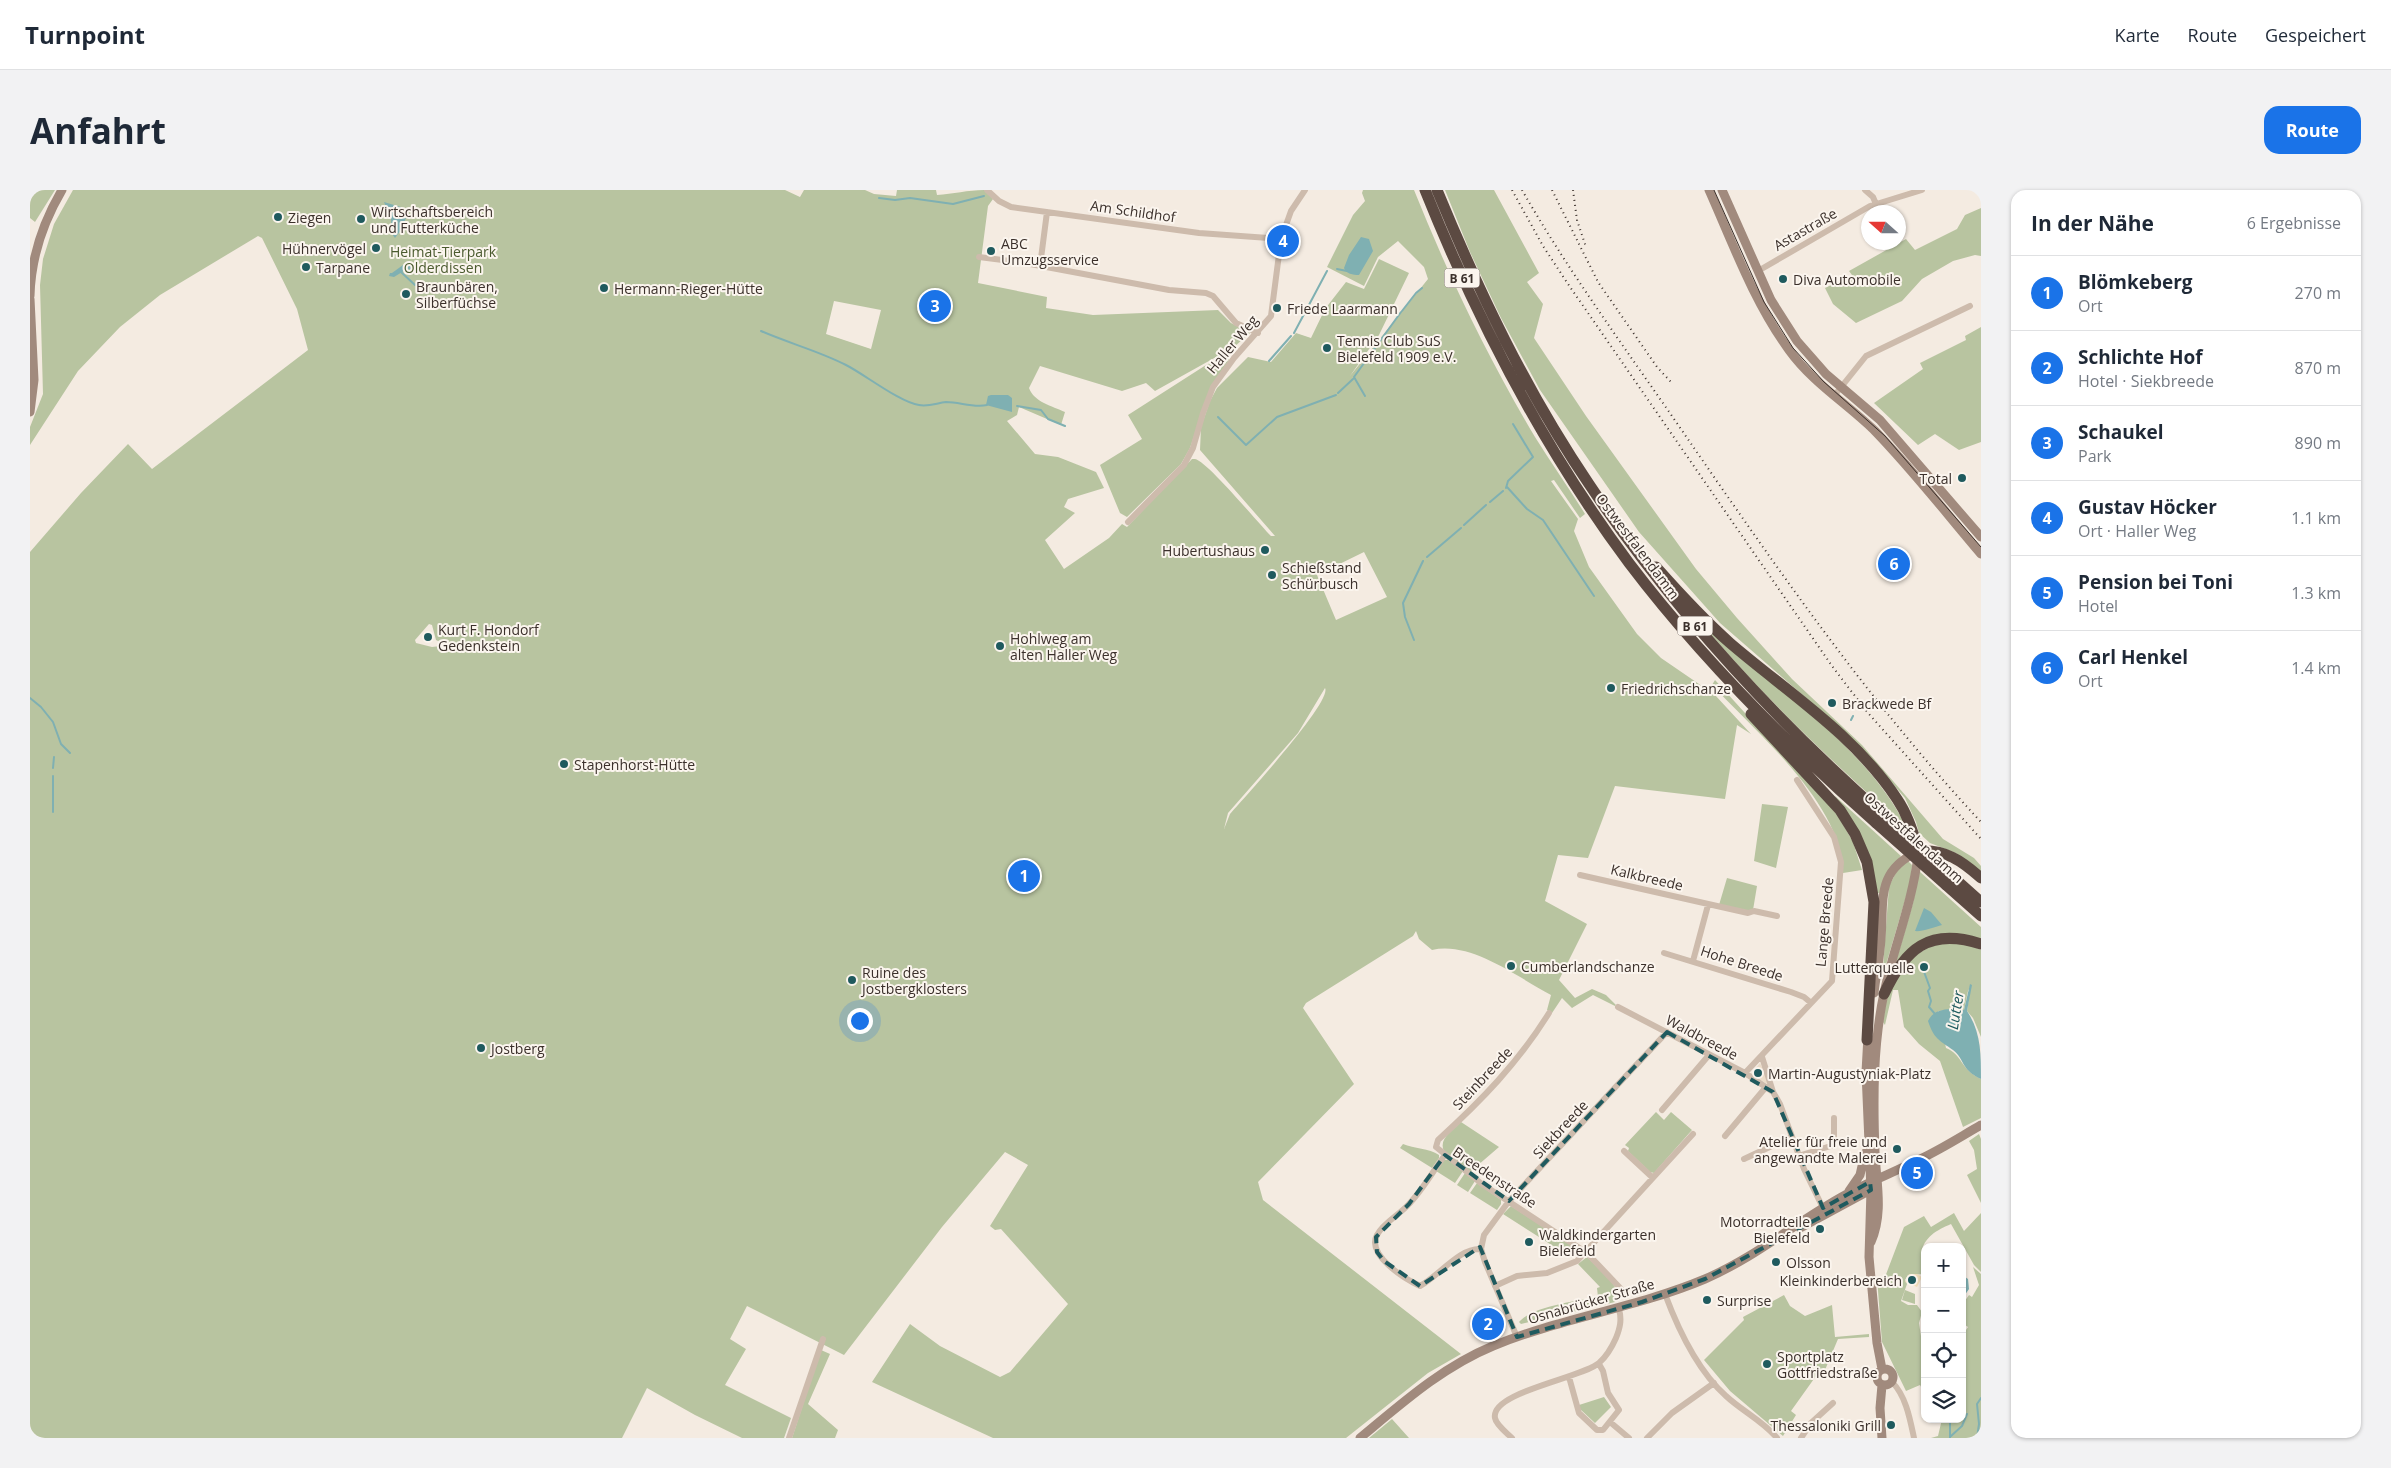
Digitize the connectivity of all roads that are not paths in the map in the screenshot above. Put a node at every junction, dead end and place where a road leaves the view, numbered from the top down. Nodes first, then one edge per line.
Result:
1 (62, 190) edge
2 (987, 190) edge
3 (1305, 190) edge
4 (1425, 190) edge
5 (1437, 190) edge
6 (1709, 190) edge
7 (1722, 190) edge
8 (1865, 190) edge
9 (1922, 190) edge
10 (1876, 204) junction
11 (1047, 212) junction
12 (1280, 239) junction
13 (979, 257) dead end
14 (1040, 266) junction
15 (1758, 271) junction
16 (30, 298) edge
17 (1970, 306) dead end
18 (1258, 333) junction
19 (1842, 387) junction
20 (1834, 396) junction
21 (1542, 407) junction
22 (30, 412) edge
23 (1128, 522) dead end
24 (1981, 538) edge
25 (1981, 554) edge
26 (1664, 606) junction
27 (1797, 780) dead end
28 (1880, 819) junction
29 (1918, 851) junction
30 (1580, 875) dead end
31 (1981, 878) edge
32 (1949, 881) junction
33 (1981, 902) edge
34 (1708, 905) junction
35 (1777, 916) dead end
36 (1981, 916) edge
37 (1981, 944) edge
38 (1664, 953) dead end
39 (1693, 961) junction
40 (1884, 994) junction
41 (1810, 1002) junction
42 (1618, 1007) dead end
43 (1549, 1013) dead end
44 (1667, 1032) junction
45 (1867, 1040) junction
46 (1710, 1055) junction
47 (1762, 1057) junction
48 (1745, 1073) junction
49 (1766, 1087) junction
50 (1772, 1092) junction
51 (1662, 1110) dead end
52 (1834, 1118) dead end
53 (1981, 1125) edge
54 (1693, 1134) dead end
55 (1725, 1136) dead end
56 (1791, 1137) junction
57 (1868, 1139) junction
58 (1624, 1152) dead end
59 (1875, 1152) junction
60 (1445, 1155) junction
61 (1798, 1156) junction
62 (1744, 1158) dead end
63 (1919, 1160) junction
64 (1901, 1167) junction
65 (1653, 1178) junction
66 (1874, 1185) junction
67 (1847, 1198) junction
68 (1509, 1201) junction
69 (1823, 1208) junction
70 (1871, 1214) junction
71 (1787, 1233) junction
72 (1870, 1244) junction
73 (1481, 1249) junction
74 (1587, 1253) junction
75 (1495, 1286) junction
76 (1623, 1291) dead end
77 (1665, 1294) junction
78 (1619, 1308) junction
79 (1517, 1337) junction
80 (823, 1339) dead end
81 (1598, 1364) junction
82 (1882, 1369) junction
83 (1569, 1377) junction
84 (1892, 1382) junction
85 (1714, 1383) junction
86 (1882, 1385) junction
87 (1833, 1403) dead end
88 (1610, 1422) junction
89 (789, 1438) edge
90 (1360, 1438) edge
91 (1512, 1438) edge
92 (1629, 1438) edge
93 (1647, 1438) edge
94 (1776, 1438) edge
95 (1801, 1438) edge
96 (1882, 1438) edge
97 (1914, 1438) edge

1 - 16 main road
2 - 11 street, Am Schildhof
3 - 12 street, Haller Weg
4 - 26 highway, Ostwestfalendamm / B 61
5 - 21 highway, Ostwestfalendamm / B 61
6 - 20 main road
7 - 15 main road
8 - 10 street
9 - 10 street, Astastraße
10 - 15 street, Astastraße
11 - 12 street, Am Schildhof
11 - 14 street
12 - 18 street, Haller Weg
13 - 14 street
14 - 18 street
15 - 19 main road
16 - 22 main road
17 - 19 street
18 - 23 street, Haller Weg
19 - 20 street
19 - 24 main road
20 - 25 main road
21 - 28 highway, Ostwestfalendamm / B 61
21 - 29 highway, B 61
26 - 28 highway, Ostwestfalendamm / B 61
26 - 45 highway
27 - 41 street, Lange Breede
28 - 32 highway, Ostwestfalendamm / B 61, bridge
29 - 31 highway
29 - 40 main road
29 - 45 main road
30 - 34 street, Kalkbreede
32 - 33 highway, Ostwestfalendamm / B 61
32 - 36 highway, Ostwestfalendamm / B 61
34 - 35 street, Kalkbreede
34 - 39 street
37 - 40 highway
38 - 39 street, Hohe Breede
39 - 41 street, Hohe Breede
40 - 59 main road
41 - 47 street, Lange Breede
42 - 44 street, Waldbreede
43 - 60 street, Steinbreede
44 - 46 street, Waldbreede
44 - 68 street, Siekbreede
45 - 57 main road
46 - 48 street, Waldbreede
46 - 51 street
47 - 48 street, Lange Breede
47 - 50 street, Waldbreede
48 - 49 street, Waldbreede
49 - 50 street, Waldbreede
49 - 55 street
50 - 56 street, Waldbreede
52 - 61 street
53 - 63 main road, Osnabrücker Straße
54 - 65 street
56 - 61 street, Waldbreede
56 - 62 street
57 - 66 main road
57 - 67 main road
58 - 65 street
59 - 64 main road
59 - 66 main road
60 - 68 street, Breedenstraße
60 - 73 street, Breedenstraße
61 - 69 street, Waldbreede
63 - 64 main road, Osnabrücker Straße
63 - 66 main road, Osnabrücker Straße
64 - 66 main road, Osnabrücker Straße
65 - 74 street
66 - 67 main road, Osnabrücker Straße
66 - 70 main road
66 - 72 main road
67 - 69 main road, Osnabrücker Straße
67 - 70 main road
67 - 71 main road, Osnabrücker Straße
68 - 73 street, Siekbreede
68 - 74 street, Breedenstraße
69 - 71 main road, Osnabrücker Straße
70 - 72 main road
71 - 77 main road, Osnabrücker Straße
72 - 82 main road
73 - 75 street
74 - 75 street
74 - 76 street, Breedenstraße
75 - 79 street
77 - 78 main road, Osnabrücker Straße
77 - 85 street
78 - 79 main road, Osnabrücker Straße
78 - 81 street
79 - 90 main road, Osnabrücker Straße
80 - 89 street
81 - 83 street
81 - 88 street
82 - 84 main road
82 - 86 main road
83 - 88 street
83 - 91 street
84 - 86 main road
84 - 97 street
85 - 93 street
85 - 94 street
86 - 96 main road
87 - 95 street
88 - 92 street

